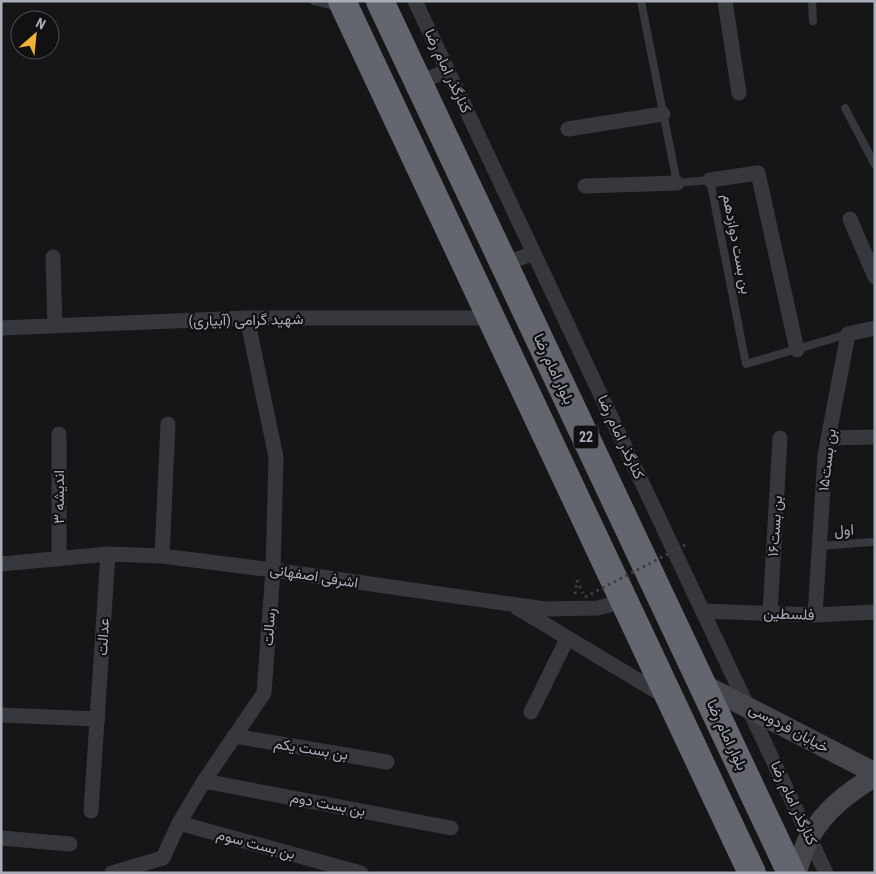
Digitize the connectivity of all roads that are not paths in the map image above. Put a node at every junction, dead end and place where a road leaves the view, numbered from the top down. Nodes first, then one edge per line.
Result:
1 (314, 1) edge
2 (380, 1) edge
3 (415, 1) edge
4 (642, 1) edge
5 (725, 1) edge
6 (812, 1) edge
7 (343, 5) edge
8 (813, 20) dead end
9 (448, 71) junction
10 (418, 82) junction
11 (739, 93) dead end
12 (845, 108) dead end
13 (664, 114) junction
14 (568, 129) dead end
15 (875, 165) edge
16 (710, 180) junction
17 (677, 183) junction
18 (584, 186) dead end
19 (850, 219) dead end
20 (534, 252) junction
21 (54, 257) dead end
22 (504, 264) junction
23 (875, 277) edge
24 (248, 318) junction
25 (491, 318) junction
26 (55, 326) junction
27 (1, 328) edge
28 (875, 328) edge
29 (848, 334) junction
30 (797, 350) junction
31 (168, 424) dead end
32 (59, 434) dead end
33 (875, 437) edge
34 (780, 438) dead end
35 (828, 438) junction
36 (871, 542) dead end
37 (819, 546) junction
38 (108, 554) junction
39 (162, 556) junction
40 (59, 559) junction
41 (1, 564) edge
42 (273, 570) junction
43 (625, 600) junction
44 (511, 604) junction
45 (703, 611) junction
46 (875, 612) edge
47 (770, 613) junction
48 (816, 615) junction
49 (567, 639) junction
50 (702, 684) junction
51 (670, 700) junction
52 (748, 706) junction
53 (531, 712) dead end
54 (1, 715) edge
55 (98, 719) junction
56 (234, 736) junction
57 (387, 762) dead end
58 (875, 774) edge
59 (204, 781) junction
60 (91, 811) dead end
61 (179, 823) junction
62 (452, 828) dead end
63 (810, 837) junction
64 (1, 838) edge
65 (70, 844) dead end
66 (112, 873) edge
67 (361, 873) edge
68 (752, 873) edge
69 (791, 873) edge
70 (796, 873) edge
71 (826, 873) edge

1 - 7 lane
2 - 10 highway, بلوار امام رضا / 22
3 - 9 street, کنارگذر امام رضا
4 - 13 lane
5 - 11 street
6 - 8 lane
7 - 25 highway, 22
9 - 10 street
9 - 20 street, کنارگذر امام رضا
10 - 22 highway, بلوار امام رضا / 22
12 - 15 lane
13 - 14 street
13 - 17 lane
16 - 17 lane, بن بست دوازدهم
16 - 30 street
16 - 30 lane, بن بست دوازدهم
17 - 18 street
19 - 23 street
20 - 22 street
20 - 45 street, کنارگذر امام رضا
21 - 26 street
22 - 50 highway, بلوار امام رضا / 22
24 - 25 street, شهید گرامی (آبیاری)
24 - 26 street, شهید گرامی (آبیاری)
24 - 42 street, رسالت
25 - 43 highway, 22
26 - 27 street, شهید گرامی (آبیاری)
28 - 29 street
29 - 30 lane, بن بست دوازدهم
29 - 35 street, بن بست۱۵
31 - 39 street
32 - 40 street, اندیشه ۳
33 - 35 street
34 - 47 street, بن بست۱۶
35 - 37 street, بن بست۱۵
36 - 37 lane, اول
37 - 48 street, بن بست۱۵
38 - 39 street, اشرفی اصفهانی
38 - 40 street, اشرفی اصفهانی
38 - 55 street, عدالت
39 - 42 street, اشرفی اصفهانی
40 - 41 street, اشرفی اصفهانی
42 - 44 street, اشرفی اصفهانی
42 - 56 street, رسالت
43 - 44 street, اشرفی اصفهانی
43 - 51 highway, 22
44 - 49 street
45 - 47 street, فلسطین
45 - 52 street, کنارگذر امام رضا
46 - 48 street, فلسطین
47 - 48 street, فلسطین
49 - 51 street
49 - 53 street
50 - 52 main road, خیابان فردوسی
50 - 69 highway, بلوار امام رضا / 22
51 - 68 highway, 22
52 - 58 main road, خیابان فردوسی
52 - 63 street, کنارگذر امام رضا
54 - 55 street
55 - 60 street, عدالت
56 - 57 street, بن بست یکم
56 - 59 street, رسالت
58 - 63 main road, خیابان فردوسی
59 - 61 street, رسالت
59 - 62 street, بن بست دوم
61 - 66 street, رسالت
61 - 67 street, بن بست سوم
63 - 70 main road, خیابان فردوسی
63 - 71 street, کنارگذر امام رضا
64 - 65 street

